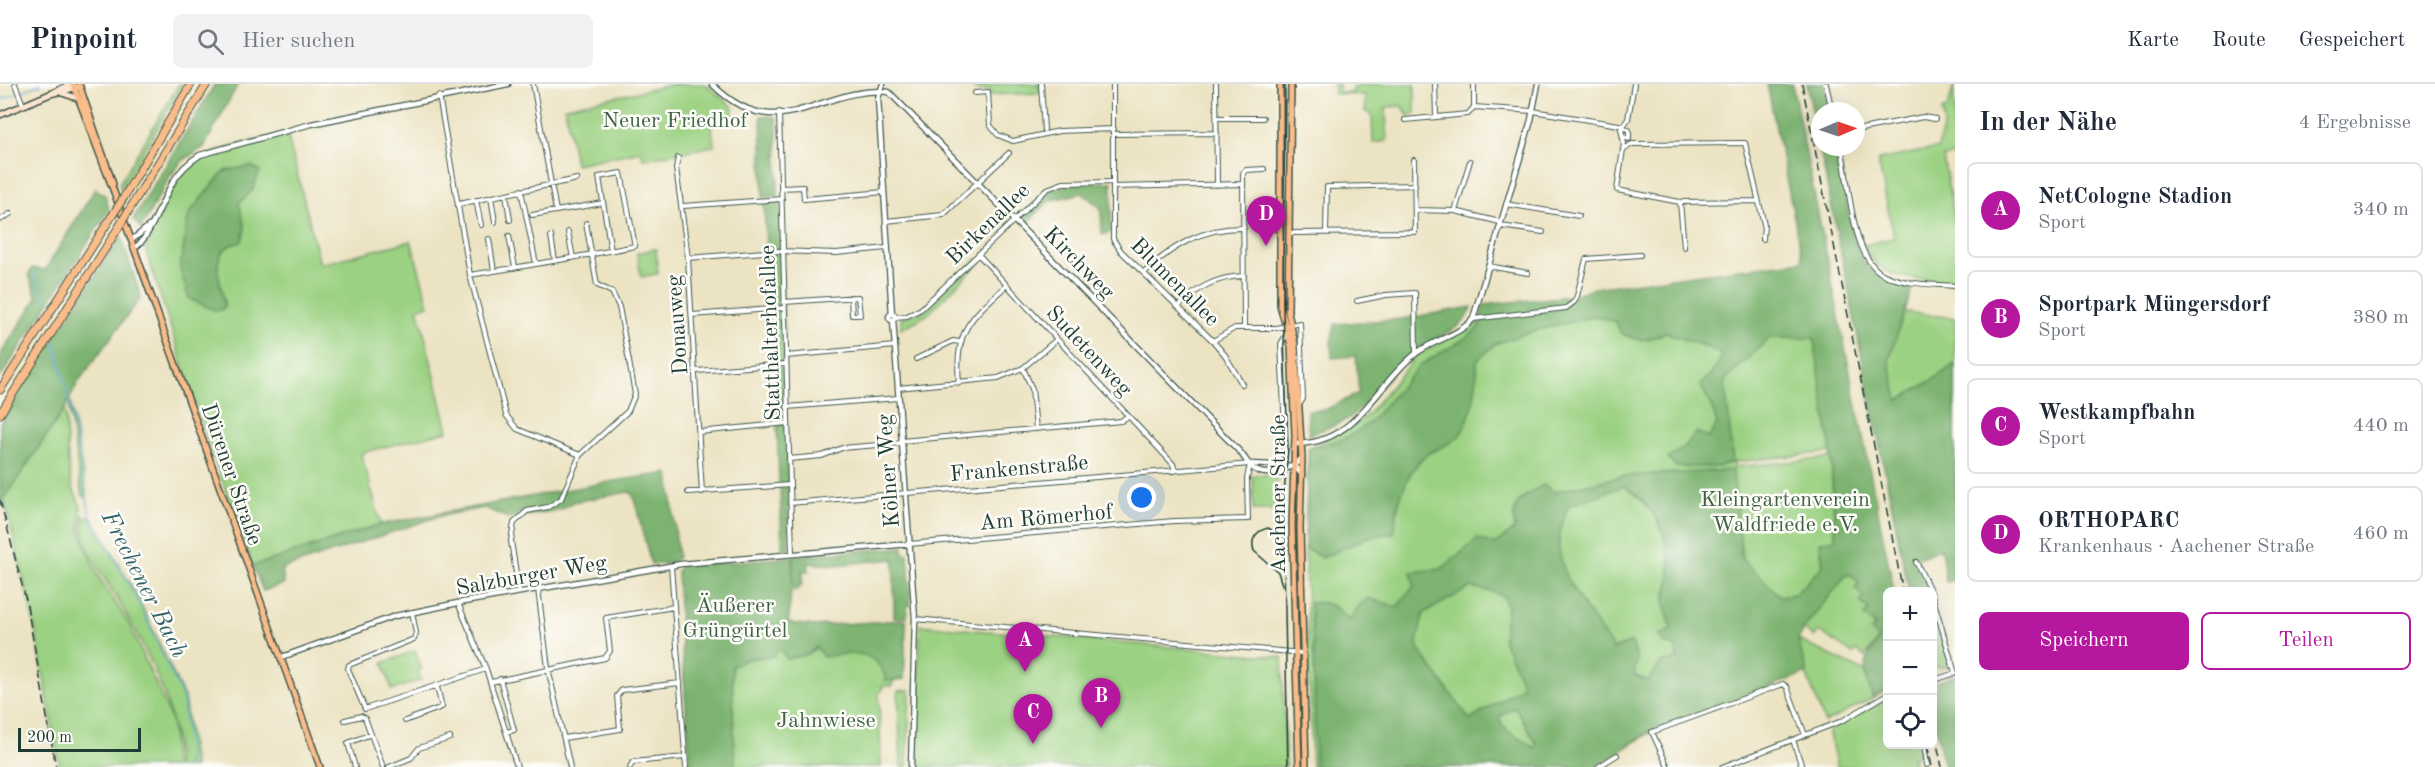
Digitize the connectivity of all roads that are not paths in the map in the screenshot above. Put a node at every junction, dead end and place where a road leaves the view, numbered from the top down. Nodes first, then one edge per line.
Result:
1 (15, 84) edge
2 (191, 84) edge
3 (207, 84) edge
4 (508, 84) edge
5 (532, 84) edge
6 (712, 84) edge
7 (883, 84) edge
8 (1041, 84) edge
9 (1113, 84) edge
10 (1216, 84) edge
11 (1280, 84) edge
12 (1291, 84) edge
13 (1435, 84) edge
14 (1474, 84) edge
15 (1538, 84) edge
16 (1634, 84) edge
17 (1826, 84) edge
18 (75, 85) edge
19 (61, 88) edge
20 (880, 90) junction
21 (975, 93) dead end
22 (439, 96) junction
23 (76, 98) junction
24 (1830, 102) edge
25 (23, 105) junction
26 (1474, 107) junction
27 (1533, 111) junction
28 (779, 112) junction
29 (0, 115) edge
30 (1436, 117) junction
31 (1216, 118) junction
32 (1263, 118) dead end
33 (1935, 118) dead end
34 (1628, 119) junction
35 (1405, 120) dead end
36 (1612, 124) junction
37 (1623, 126) junction
38 (1865, 128) edge
39 (1044, 130) dead end
40 (1114, 131) junction
41 (1217, 133) junction
42 (1630, 133) junction
43 (1624, 136) junction
44 (1634, 144) junction
45 (1642, 144) junction
46 (1622, 151) junction
47 (1009, 153) dead end
48 (1843, 156) edge
49 (678, 158) dead end
50 (1414, 160) dead end
51 (1470, 161) dead end
52 (1264, 170) dead end
53 (577, 179) dead end
54 (978, 183) junction
55 (552, 184) junction
56 (1113, 184) junction
57 (1217, 184) junction
58 (1243, 184) junction
59 (1415, 185) junction
60 (781, 189) junction
61 (520, 190) junction
62 (114, 192) junction
63 (884, 192) junction
64 (506, 194) junction
65 (1281, 194) junction
66 (491, 197) junction
67 (1291, 198) junction
68 (782, 199) junction
69 (476, 200) junction
70 (1758, 201) junction
71 (603, 202) junction
72 (1680, 202) junction
73 (459, 204) junction
74 (1506, 204) junction
75 (683, 206) junction
76 (1416, 210) junction
77 (556, 211) junction
78 (1455, 211) junction
79 (10, 214) dead end
80 (532, 215) dead end
81 (1579, 216) dead end
82 (1014, 219) junction
83 (0, 220) edge
84 (510, 220) dead end
85 (886, 221) junction
86 (495, 222) dead end
87 (586, 223) dead end
88 (151, 224) junction
89 (1500, 224) junction
90 (481, 225) dead end
91 (1244, 228) junction
92 (568, 232) dead end
93 (1326, 232) junction
94 (1543, 232) dead end
95 (1289, 233) junction
96 (509, 236) dead end
97 (551, 236) dead end
98 (489, 239) dead end
99 (1763, 239) dead end
100 (132, 240) junction
101 (134, 248) junction
102 (887, 248) junction
103 (1684, 248) dead end
104 (611, 251) junction
105 (783, 251) junction
106 (591, 254) junction
107 (978, 254) junction
108 (1640, 255) dead end
109 (573, 258) junction
110 (688, 258) junction
111 (555, 261) junction
112 (536, 264) junction
113 (1488, 266) junction
114 (515, 267) junction
115 (494, 271) junction
116 (1144, 273) junction
117 (1528, 273) dead end
118 (470, 275) junction
119 (1244, 276) junction
120 (1006, 286) junction
121 (1955, 286) edge
122 (851, 297) junction
123 (1357, 301) dead end
124 (784, 302) junction
125 (1178, 307) junction
126 (784, 308) junction
127 (692, 315) junction
128 (893, 317) junction
129 (1473, 319) junction
130 (1287, 325) junction
131 (1244, 327) junction
132 (1287, 333) junction
133 (1056, 340) junction
134 (1213, 341) junction
135 (960, 342) junction
136 (895, 346) junction
137 (1416, 353) junction
138 (786, 356) junction
139 (916, 359) dead end
140 (786, 364) junction
141 (1023, 368) junction
142 (696, 371) junction
143 (960, 383) junction
144 (1242, 384) dead end
145 (898, 388) junction
146 (0, 390) edge
147 (898, 399) junction
148 (1300, 405) junction
149 (787, 407) junction
150 (0, 414) edge
151 (1128, 416) junction
152 (788, 423) junction
153 (1036, 429) junction
154 (699, 432) junction
155 (901, 442) junction
156 (1298, 444) junction
157 (580, 455) junction
158 (1302, 458) junction
159 (789, 459) junction
160 (1250, 465) junction
161 (1295, 466) junction
162 (1283, 468) junction
163 (1175, 471) junction
164 (1298, 475) junction
165 (790, 485) junction
166 (688, 492) dead end
167 (702, 492) junction
168 (905, 493) junction
169 (790, 503) junction
170 (909, 544) junction
171 (792, 553) junction
172 (1916, 562) dead end
173 (671, 566) junction
174 (1929, 587) edge
175 (538, 589) junction
176 (519, 592) junction
177 (458, 603) junction
178 (674, 607) junction
179 (1937, 610) edge
180 (412, 612) junction
181 (915, 619) junction
182 (1299, 654) junction
183 (282, 657) junction
184 (548, 668) junction
185 (486, 669) junction
186 (1955, 673) edge
187 (500, 679) junction
188 (1937, 679) edge
189 (491, 682) junction
190 (680, 683) junction
191 (437, 687) junction
192 (1885, 695) edge
193 (345, 720) dead end
194 (405, 721) dead end
195 (506, 732) junction
196 (371, 734) junction
197 (1805, 735) junction
198 (450, 738) dead end
199 (564, 738) junction
200 (1793, 740) junction
201 (1925, 749) edge
202 (1617, 755) dead end
203 (685, 757) junction
204 (1927, 765) dead end
205 (320, 767) edge
206 (356, 767) edge
207 (383, 767) edge
208 (389, 767) edge
209 (517, 767) edge
210 (570, 767) edge
211 (630, 767) edge
212 (686, 767) edge
213 (911, 767) edge
214 (1299, 767) edge
215 (1306, 767) edge
216 (1598, 767) edge
217 (1668, 767) edge
218 (1722, 767) edge
219 (1802, 767) edge

1 - 25 street
2 - 146 highway, bridge
3 - 150 highway, bridge
4 - 22 street
5 - 55 street
6 - 28 street
7 - 20 street
8 - 39 street
9 - 40 street, Blumenallee
10 - 31 street
11 - 65 main road, Aachener Straße
12 - 67 main road, Aachener Straße
13 - 30 street
14 - 26 street
15 - 27 street
16 - 34 street
17 - 24 street
18 - 19 main road
18 - 23 main road, Dürener Straße
18 - 62 main road, Dürener Straße
19 - 23 main road
19 - 25 main road
20 - 28 street
20 - 54 street, Kirchweg
20 - 63 street, Kölner Weg
21 - 40 street
22 - 73 street
22 - 88 street
23 - 62 main road, Dürener Straße
25 - 29 main road
26 - 27 street
26 - 30 street
27 - 36 street
27 - 74 street
28 - 60 street, Statthalterhofallee
30 - 35 street
31 - 32 street
31 - 41 street
33 - 38 street
34 - 37 street
34 - 42 street
36 - 37 street
36 - 43 street
37 - 42 street
37 - 43 street
40 - 41 street
40 - 56 street, Blumenallee
41 - 57 street
42 - 43 street
42 - 45 street
43 - 44 street
43 - 46 street
44 - 45 street
44 - 46 street
45 - 70 street
46 - 72 street
47 - 54 street
48 - 121 street
49 - 75 street, Donauweg
50 - 59 street
51 - 78 street
52 - 58 street
53 - 55 street
54 - 82 street, Kirchweg
54 - 85 street
55 - 61 street
55 - 77 street
56 - 57 street, Birkenallee
56 - 82 street, Birkenallee
56 - 116 street, Blumenallee
57 - 58 street, Birkenallee
58 - 91 street
59 - 76 street
59 - 93 street
60 - 63 street
60 - 68 street, Statthalterhofallee
61 - 64 street
61 - 112 street
62 - 100 main road, Dürener Straße
63 - 85 street, Kölner Weg
64 - 66 street
64 - 84 street
65 - 67 main road
65 - 130 main road, Aachener Straße
66 - 69 street
66 - 86 street
67 - 95 main road, Aachener Straße
68 - 75 street
68 - 105 street, Statthalterhofallee
69 - 73 street
69 - 90 street
70 - 72 street
70 - 99 street
71 - 77 street
71 - 104 street
71 - 104 street
72 - 103 street
73 - 118 street
74 - 81 street
74 - 89 street
75 - 110 street, Donauweg
76 - 78 street
76 - 93 street
77 - 80 street
78 - 89 street
79 - 83 street
82 - 107 street, Birkenallee
82 - 160 street, Kirchweg
85 - 102 street, Kölner Weg
87 - 106 street
88 - 100 street
88 - 101 street
89 - 94 street
89 - 113 street
91 - 116 street
91 - 119 street
92 - 109 street
93 - 95 street
95 - 130 main road, Aachener Straße
96 - 114 street
97 - 111 street
98 - 115 street
100 - 101 main road, Dürener Straße
101 - 183 main road, Dürener Straße
102 - 105 street
102 - 128 street, Kölner Weg
104 - 106 street
105 - 110 street
105 - 124 street, Statthalterhofallee
106 - 109 street
106 - 157 street
107 - 120 street, Sudetenweg
107 - 128 street, Birkenallee
108 - 129 street
109 - 111 street
110 - 127 street, Donauweg
111 - 112 street
112 - 114 street
113 - 117 street
113 - 129 street
114 - 115 street
115 - 118 street
116 - 125 street, Blumenallee
118 - 157 street
119 - 125 street
119 - 131 street
120 - 133 street, Sudetenweg
120 - 135 street
122 - 122 street
122 - 124 street
123 - 137 street
124 - 126 street, Statthalterhofallee
125 - 134 street, Blumenallee
126 - 127 street
126 - 138 street, Statthalterhofallee
127 - 142 street, Donauweg
128 - 136 street, Kölner Weg
129 - 137 street
130 - 131 street
130 - 132 main road, Aachener Straße
130 - 148 main road, Aachener Straße
130 - 148 street, Aachener Straße
131 - 134 street
132 - 156 main road, Aachener Straße
132 - 162 street, Aachener Straße
133 - 141 street
133 - 151 street, Sudetenweg
134 - 144 street, Blumenallee
135 - 139 street
135 - 143 street
136 - 138 street
136 - 145 street, Kölner Weg
137 - 156 street
138 - 140 street, Statthalterhofallee
140 - 142 street
140 - 149 street, Statthalterhofallee
141 - 143 street
141 - 153 street
142 - 154 street, Donauweg
143 - 145 street
145 - 147 street, Kölner Weg
147 - 149 street
147 - 155 street, Kölner Weg
148 - 156 main road, Aachener Straße
149 - 152 street, Statthalterhofallee
151 - 153 street
151 - 163 street, Sudetenweg
152 - 154 street
152 - 159 street, Statthalterhofallee
153 - 155 street
154 - 167 street, Donauweg
155 - 159 street
155 - 168 street, Kölner Weg
156 - 158 main road, Aachener Straße
156 - 161 main road, Aachener Straße
157 - 176 street
158 - 161 street
158 - 164 main road, Aachener Straße
159 - 165 street, Statthalterhofallee
160 - 162 street
160 - 163 street, Frankenstraße
160 - 170 street, Am Römerhof
161 - 162 street
161 - 164 main road, Aachener Straße
162 - 164 street
163 - 168 street, Frankenstraße
164 - 182 main road, Aachener Straße
165 - 167 street
165 - 169 street, Statthalterhofallee
166 - 167 street
168 - 169 street, Frankenstraße
168 - 170 street, Kölner Weg
169 - 171 street, Statthalterhofallee
170 - 171 street, Am Römerhof
170 - 181 street, Kölner Weg
171 - 173 street, Salzburger Weg
172 - 174 street
173 - 175 street, Salzburger Weg
173 - 178 street
175 - 176 street, Salzburger Weg
175 - 184 street
176 - 177 street, Salzburger Weg
177 - 180 street, Salzburger Weg
177 - 185 street
178 - 184 street
178 - 190 street
179 - 186 street
180 - 183 street, Salzburger Weg
180 - 191 street
181 - 182 street
181 - 213 street, Kölner Weg
182 - 214 main road, Aachener Straße
182 - 215 main road, Aachener Straße
183 - 205 main road, Dürener Straße
184 - 187 street
184 - 199 street
185 - 189 street
185 - 191 street
186 - 188 street
187 - 189 street
187 - 195 street
189 - 195 street
190 - 199 street
190 - 203 street
191 - 194 street
192 - 197 street
193 - 196 street
195 - 209 street
196 - 206 street
196 - 207 street
197 - 200 street
197 - 217 street
198 - 208 street
199 - 210 street
200 - 218 street
200 - 219 street
201 - 204 street
202 - 216 street
203 - 211 street
203 - 212 street

